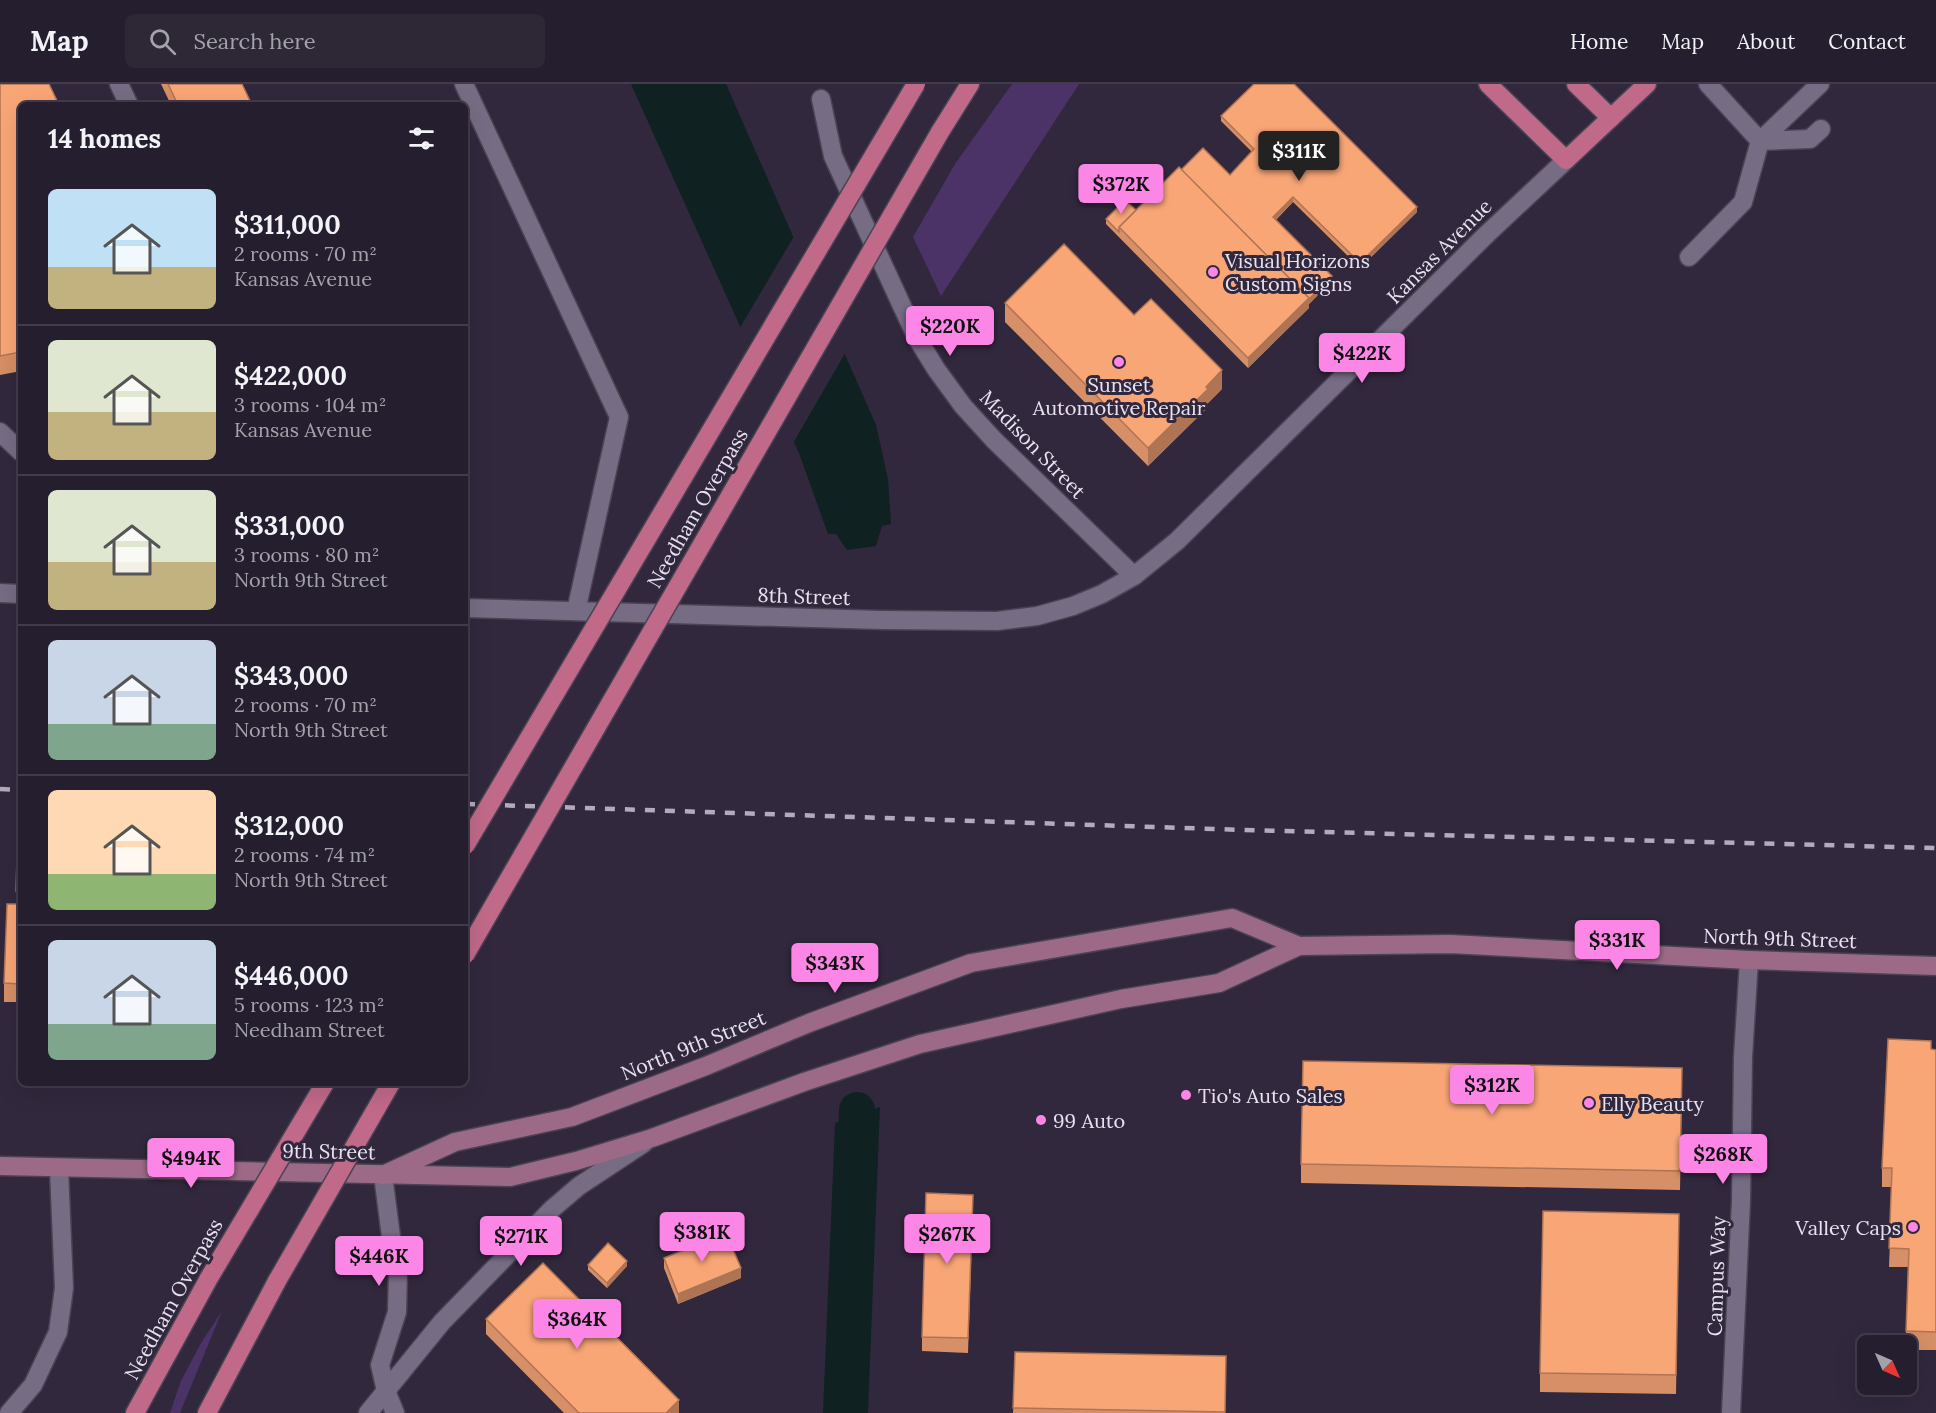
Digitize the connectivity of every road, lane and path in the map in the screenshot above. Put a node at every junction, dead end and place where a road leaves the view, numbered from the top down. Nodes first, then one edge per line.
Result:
1 (119, 84) edge
2 (464, 84) edge
3 (916, 84) edge
4 (970, 84) edge
5 (1488, 84) edge
6 (1576, 84) edge
7 (1647, 84) edge
8 (1708, 84) edge
9 (1820, 84) edge
10 (821, 99) dead end
11 (128, 102) edge
12 (1611, 118) junction
13 (1821, 129) dead end
14 (1760, 141) junction
15 (1566, 160) junction
16 (1689, 257) dead end
17 (0, 432) edge
18 (18, 449) edge
19 (1134, 576) junction
20 (0, 593) edge
21 (18, 594) edge
22 (468, 608) edge
23 (576, 611) junction
24 (468, 841) edge
25 (1299, 946) junction
26 (468, 950) edge
27 (1749, 960) junction
28 (1936, 966) edge
29 (323, 1086) edge
30 (389, 1086) edge
31 (652, 1138) junction
32 (0, 1166) edge
33 (59, 1169) junction
34 (383, 1174) junction
35 (386, 1391) junction
36 (9, 1413) edge
37 (135, 1413) edge
38 (207, 1413) edge
39 (368, 1413) edge
40 (395, 1413) edge
41 (1731, 1413) edge

1 - 11 street
2 - 23 street
3 - 24 main road, Needham Overpass, bridge
4 - 26 main road, Needham Overpass, bridge
5 - 15 main road
6 - 12 main road
7 - 12 main road, Kansas Avenue
8 - 14 street
9 - 14 street
10 - 19 street, Madison Street
12 - 15 main road, Kansas Avenue
13 - 14 street
14 - 16 street
15 - 19 street, Kansas Avenue
17 - 18 street
19 - 23 street, 8th Street
20 - 21 street
22 - 23 street, 8th Street
25 - 27 main road, North 9th Street
25 - 31 main road, North 9th Street
25 - 34 main road, North 9th Street
27 - 28 main road, North 9th Street
27 - 41 street, Campus Way
29 - 37 main road, Needham Overpass, bridge
30 - 38 main road, bridge
31 - 34 main road, 9th Street
31 - 35 street
32 - 33 main road, 9th Street
33 - 34 main road, 9th Street
33 - 36 street
34 - 35 street
35 - 39 street
35 - 40 street

